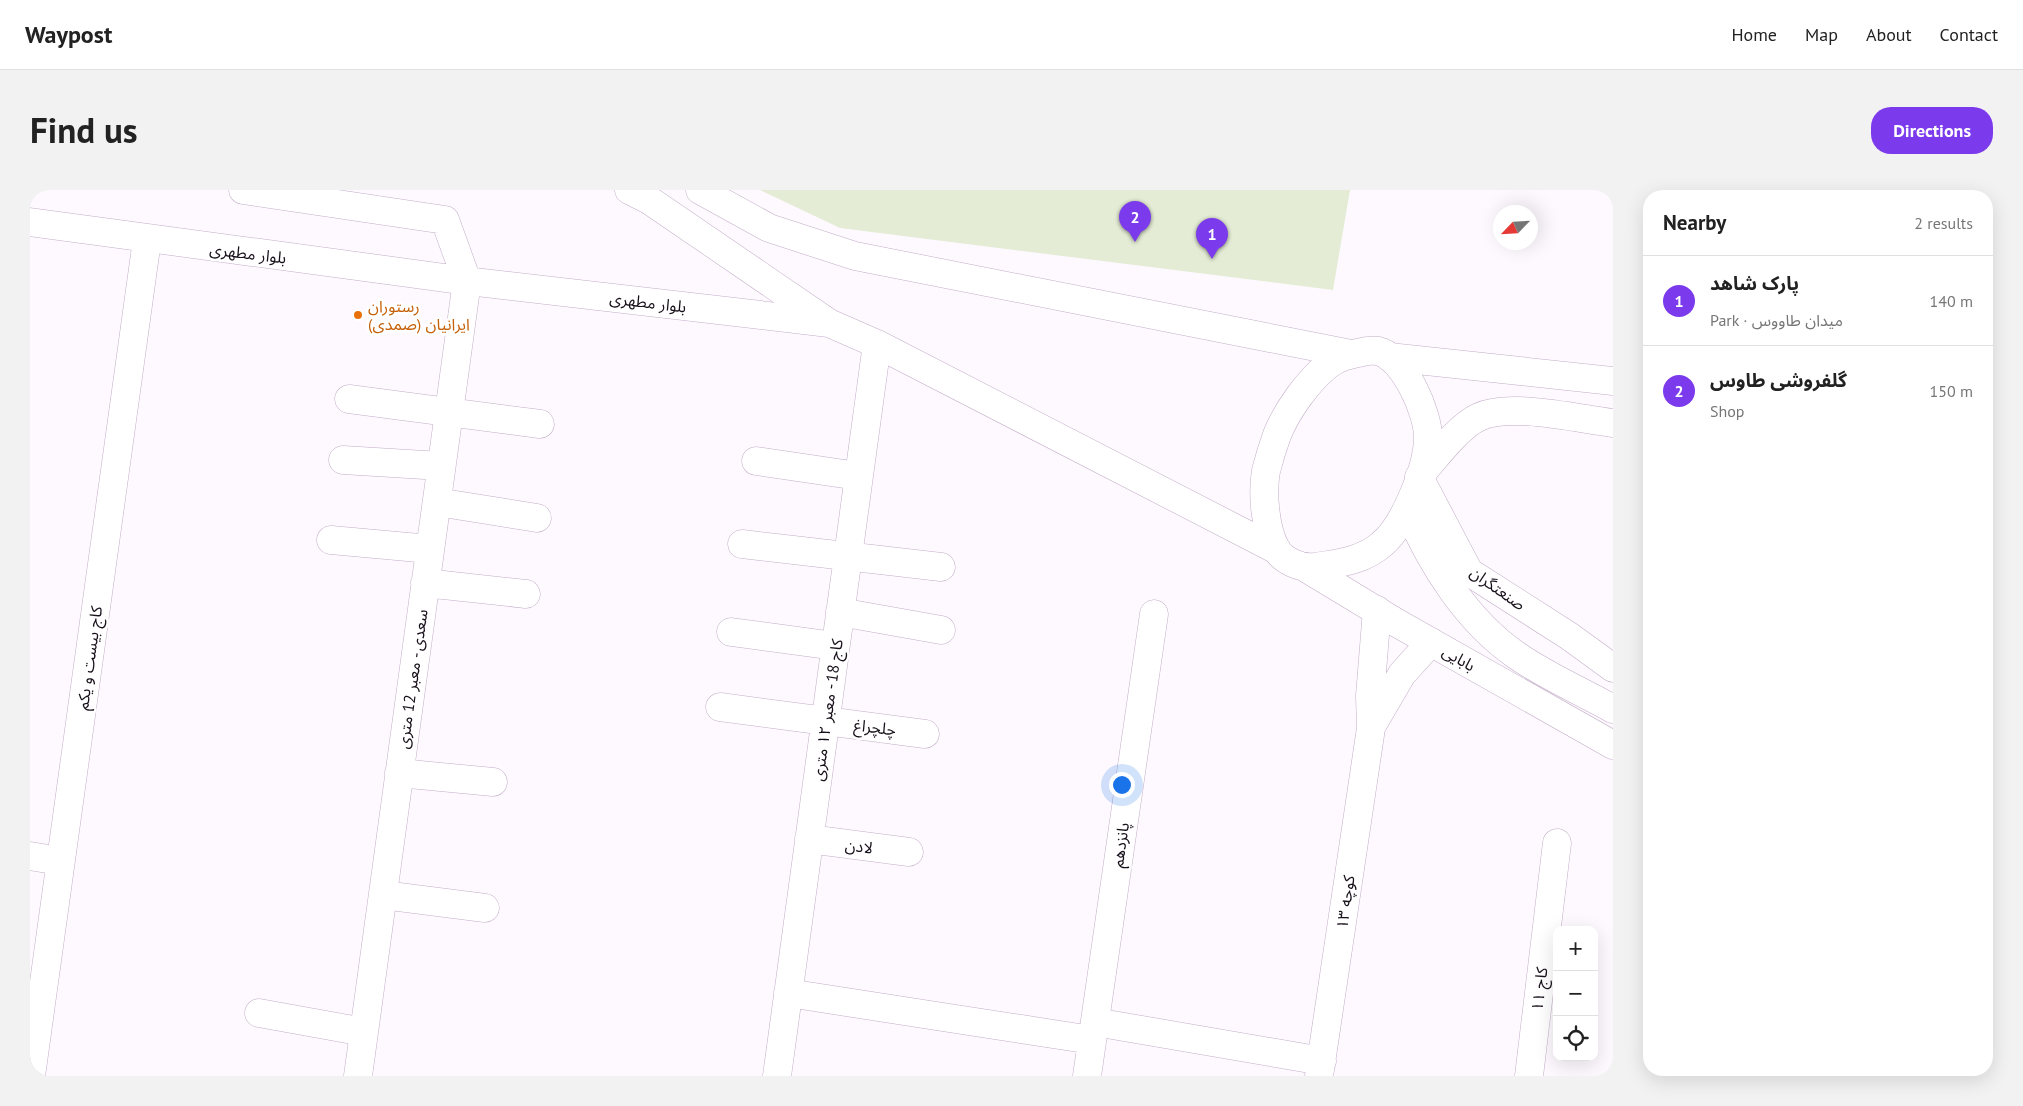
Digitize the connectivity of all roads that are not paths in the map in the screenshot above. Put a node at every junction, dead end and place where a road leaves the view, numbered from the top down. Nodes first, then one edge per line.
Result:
1 (243, 190) edge
2 (629, 190) edge
3 (700, 190) edge
4 (30, 222) edge
5 (147, 240) junction
6 (467, 281) junction
7 (829, 324) junction
8 (876, 344) junction
9 (1351, 354) junction
10 (1389, 357) junction
11 (1613, 381) edge
12 (350, 399) dead end
13 (449, 414) junction
14 (1613, 423) edge
15 (540, 424) dead end
16 (343, 460) dead end
17 (756, 460) dead end
18 (441, 466) junction
19 (858, 476) junction
20 (1419, 477) junction
21 (437, 502) junction
22 (1408, 510) junction
23 (537, 518) dead end
24 (331, 540) dead end
25 (742, 544) dead end
26 (430, 550) junction
27 (1277, 550) junction
28 (848, 556) junction
29 (940, 567) dead end
30 (1306, 568) junction
31 (426, 583) junction
32 (526, 594) dead end
33 (1376, 610) junction
34 (840, 612) junction
35 (1154, 614) dead end
36 (941, 630) dead end
37 (731, 632) dead end
38 (1431, 642) junction
39 (835, 646) junction
40 (1613, 668) edge
41 (720, 707) dead end
42 (1613, 709) edge
43 (825, 720) junction
44 (1371, 728) junction
45 (925, 734) dead end
46 (1613, 745) edge
47 (399, 773) junction
48 (493, 782) dead end
49 (809, 839) junction
50 (1557, 843) dead end
51 (909, 852) dead end
52 (30, 856) edge
53 (60, 861) junction
54 (383, 895) junction
55 (485, 908) dead end
56 (788, 993) junction
57 (259, 1013) dead end
58 (1093, 1031) junction
59 (364, 1032) junction
60 (1320, 1069) edge
61 (31, 1076) edge
62 (358, 1076) edge
63 (777, 1076) edge
64 (1087, 1076) edge
65 (1529, 1076) edge

1 - 6 street
2 - 7 street
3 - 9 street
4 - 5 street, بلوار مطهری
5 - 6 street, بلوار مطهری
5 - 53 street, کاج بیست و یکم
6 - 7 street, بلوار مطهری
6 - 13 street, سعدی - معبر 12 متری
7 - 8 street, بابایی
8 - 19 street, کاج 18 - معبر ۱۲ متری
8 - 27 street, بابایی
9 - 10 street
9 - 27 street
10 - 11 street
10 - 20 street
12 - 13 street
13 - 15 street
13 - 18 street, سعدی - معبر 12 متری
14 - 20 street
16 - 18 street
17 - 19 street
18 - 21 street, سعدی - معبر 12 متری
19 - 28 street, کاج 18 - معبر ۱۲ متری
20 - 22 street
20 - 40 street, صنعتگران
21 - 23 street
21 - 26 street, سعدی - معبر 12 متری
22 - 30 street
22 - 42 street
24 - 26 street
25 - 28 street
26 - 31 street, سعدی - معبر 12 متری
27 - 30 street, بابایی
28 - 29 street
28 - 34 street, کاج 18 - معبر ۱۲ متری
30 - 33 street, بابایی
31 - 32 street
31 - 47 street, سعدی - معبر 12 متری
33 - 38 street, بابایی
33 - 44 street, کوچه ۱۳
34 - 36 street
34 - 39 street, کاج 18 - معبر ۱۲ متری
35 - 58 street, پانزدهم
37 - 39 street
38 - 44 street, کوچه ۱۳
38 - 46 street, بابایی
39 - 43 street, کاج 18 - معبر ۱۲ متری
41 - 43 street, چلچراغ
43 - 45 street, چلچراغ
43 - 49 street, کاج 18 - معبر ۱۲ متری
44 - 60 street, کوچه ۱۳
47 - 48 street
47 - 54 street, سعدی - معبر 12 متری
49 - 51 street, لادن
49 - 56 street, کاج 18 - معبر ۱۲ متری
50 - 65 street, کاج ۱۱
52 - 53 street
53 - 61 street, کاج بیست و یکم
54 - 55 street
54 - 59 street, سعدی - معبر 12 متری
56 - 58 street
56 - 63 street, کاج 18 - معبر ۱۲ متری
57 - 59 street
58 - 60 street
58 - 64 street, پانزدهم
59 - 62 street, سعدی - معبر 12 متری

